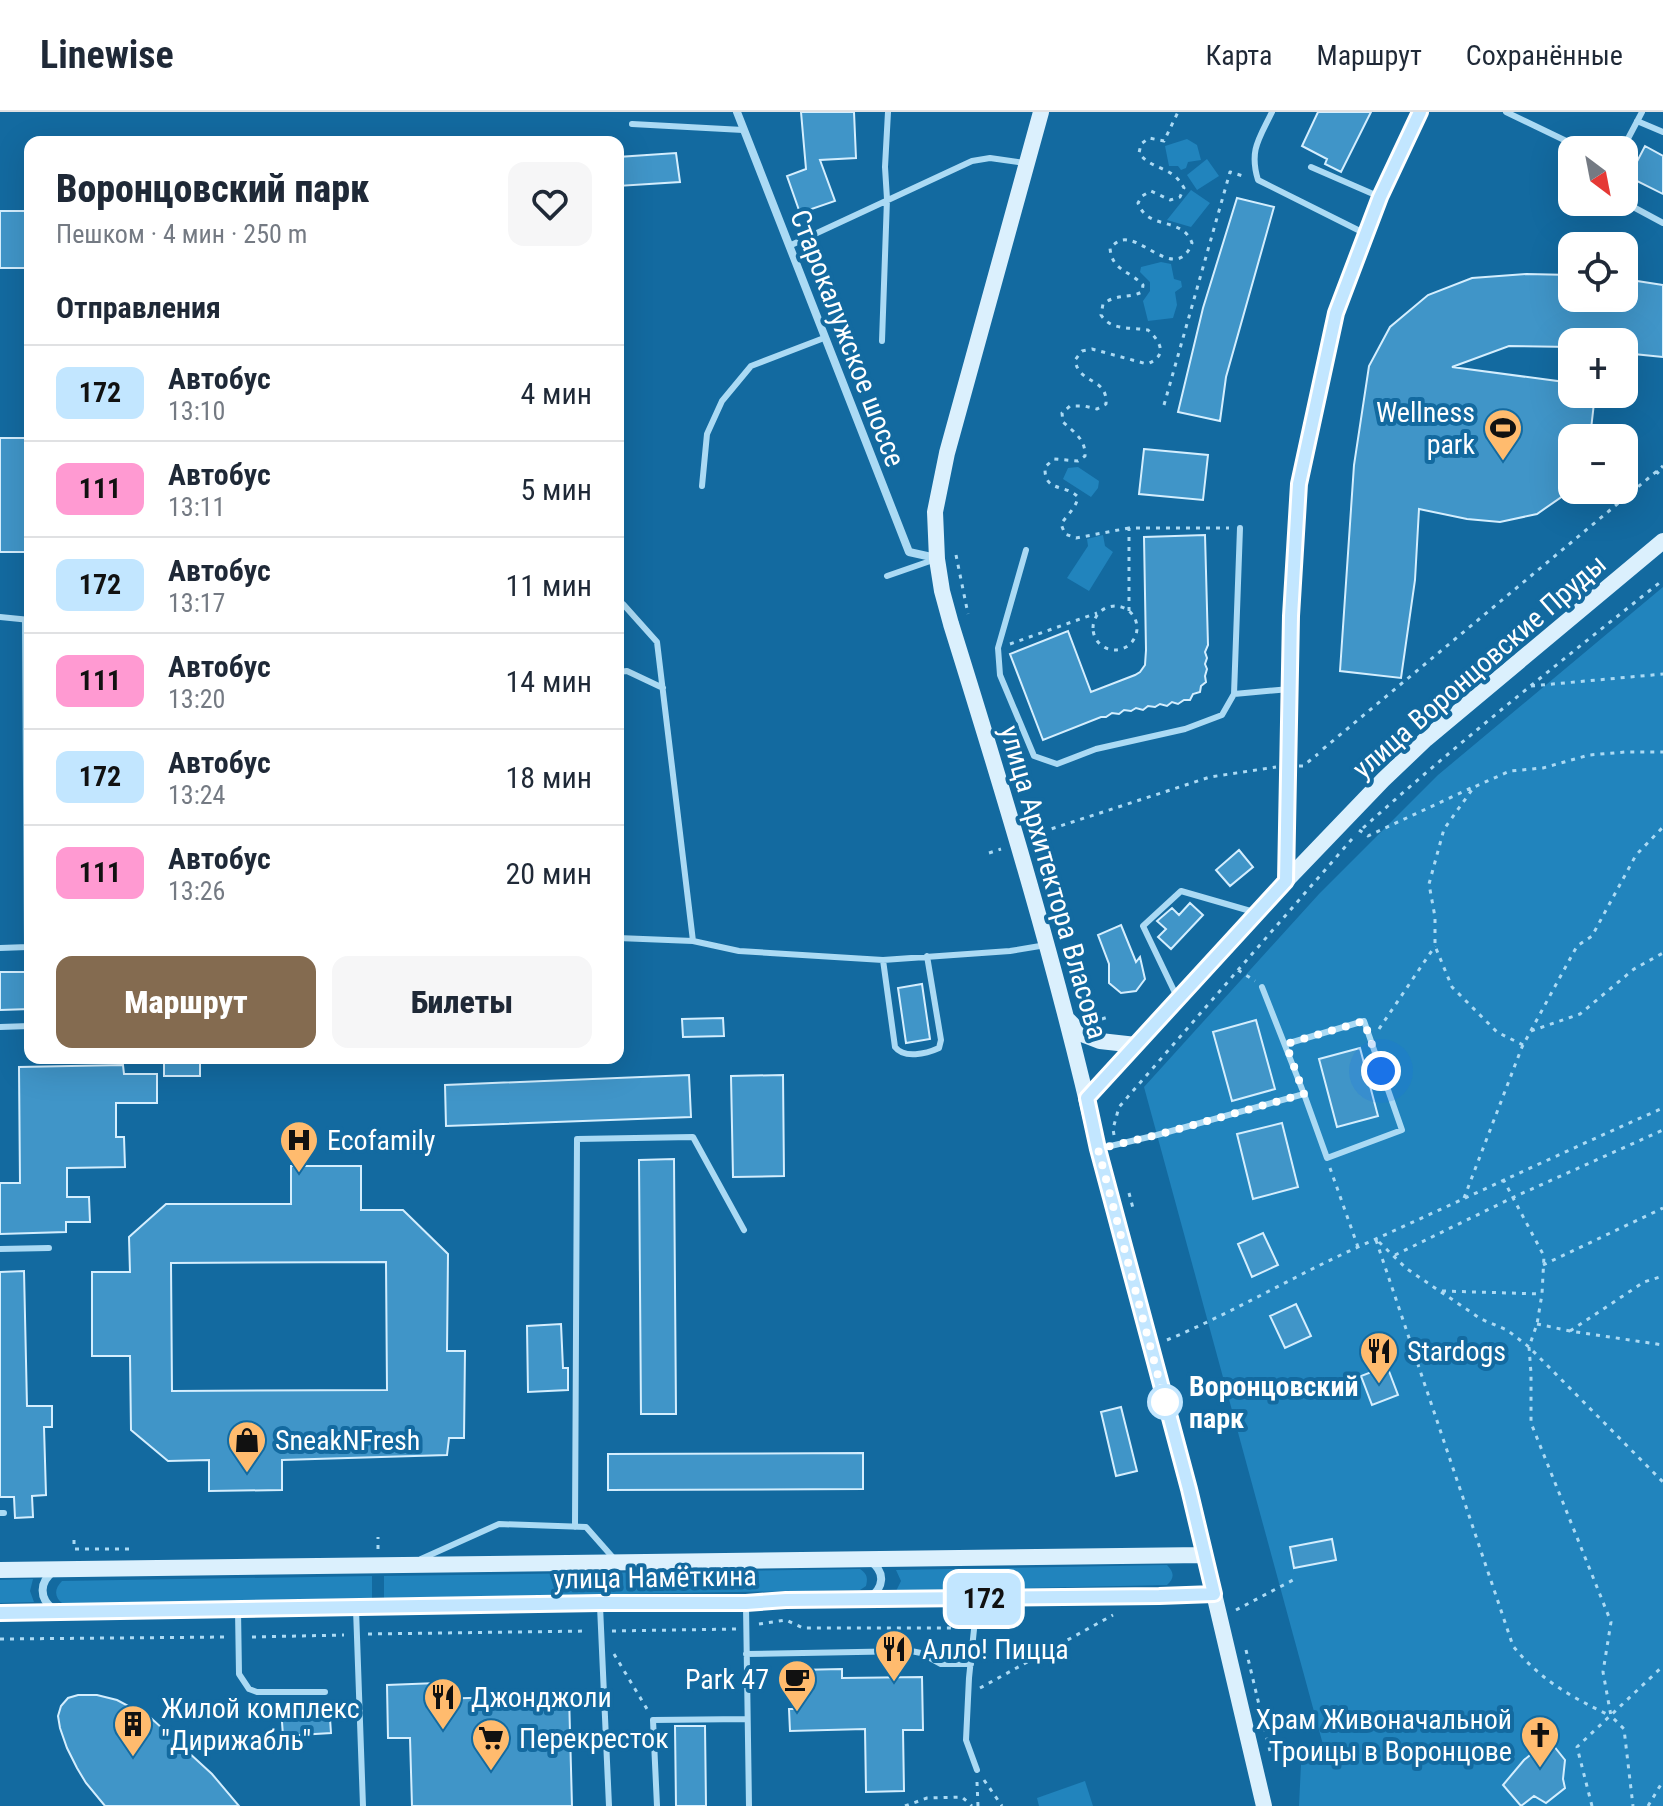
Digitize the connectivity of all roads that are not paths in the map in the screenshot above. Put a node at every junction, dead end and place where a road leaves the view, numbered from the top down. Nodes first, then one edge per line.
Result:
1 (737, 112) edge
2 (888, 112) edge
3 (1041, 112) edge
4 (1272, 112) edge
5 (1420, 112) edge
6 (1506, 112) edge
7 (1642, 112) edge
8 (1637, 121) junction
9 (632, 124) dead end
10 (743, 130) junction
11 (1663, 132) edge
12 (1629, 136) edge
13 (1558, 137) edge
14 (1028, 163) junction
15 (1311, 167) dead end
16 (1380, 197) junction
17 (887, 199) junction
18 (1638, 210) edge
19 (1663, 223) edge
20 (1366, 234) junction
21 (789, 246) junction
22 (824, 338) junction
23 (882, 341) dead end
24 (702, 486) dead end
25 (1240, 528) road end
26 (1663, 541) edge
27 (1026, 550) dead end
28 (937, 559) junction
29 (887, 576) dead end
30 (624, 605) edge
31 (0, 617) edge
32 (24, 620) edge
33 (624, 671) edge
34 (663, 688) junction
35 (1290, 689) junction
36 (1234, 694) junction
37 (1286, 881) junction
38 (1257, 913) junction
39 (624, 938) edge
40 (693, 941) junction
41 (1046, 945) junction
42 (24, 947) edge
43 (0, 948) edge
44 (927, 956) junction
45 (883, 960) junction
46 (1262, 987) road end
47 (1178, 999) junction
48 (1065, 1018) junction
49 (24, 1026) edge
50 (0, 1027) edge
51 (1286, 1044) junction
52 (1136, 1045) junction
53 (1304, 1094) junction
54 (1087, 1098) junction
55 (1098, 1149) junction
56 (744, 1230) dead end
57 (49, 1248) dead end
58 (0, 1249) edge
59 (575, 1527) junction
60 (1205, 1555) junction
61 (862, 1559) junction
62 (618, 1563) junction
63 (408, 1565) junction
64 (62, 1569) junction
65 (0, 1570) edge
66 (1214, 1594) junction
67 (977, 1599) junction
68 (861, 1600) junction
69 (600, 1603) junction
70 (746, 1603) junction
71 (356, 1609) junction
72 (238, 1610) junction
73 (64, 1612) junction
74 (0, 1613) edge
75 (746, 1654) junction
76 (971, 1664) junction
77 (325, 1692) dead end
78 (747, 1719) junction
79 (977, 1770) road end
80 (363, 1806) edge
81 (609, 1806) edge
82 (657, 1806) edge
83 (749, 1806) edge
84 (1264, 1806) edge

1 - 10 street, Старокалужское шоссе
2 - 17 lane
3 - 14 street, улица Архитектора Власова
4 - 20 lane
5 - 16 street
6 - 13 lane
7 - 8 lane
8 - 11 lane
8 - 12 lane
9 - 10 lane
10 - 21 street, Старокалужское шоссе
14 - 17 lane
14 - 28 street, улица Архитектора Власова
15 - 16 lane
16 - 20 street
17 - 21 lane
17 - 23 lane
18 - 19 lane
20 - 35 street
21 - 22 street, Старокалужское шоссе
22 - 24 lane
22 - 28 street, Старокалужское шоссе
25 - 36 lane
26 - 37 street, улица Воронцовские Пруды
27 - 36 lane
28 - 29 lane
28 - 41 street, улица Архитектора Власова
30 - 34 lane
31 - 32 lane
33 - 34 lane
34 - 40 lane
35 - 36 lane
35 - 37 street
37 - 38 street, улица Воронцовские Пруды
38 - 47 street, улица Воронцовские Пруды
38 - 47 lane
39 - 40 lane
40 - 45 lane
41 - 44 lane
41 - 48 street, улица Архитектора Власова
42 - 43 lane
44 - 45 lane
44 - 45 lane
46 - 51 lane
47 - 52 street, улица Воронцовские Пруды
48 - 52 street
48 - 54 street, улица Архитектора Власова
49 - 50 lane
51 - 53 lane
51 - 53 lane
52 - 54 street, улица Воронцовские Пруды
53 - 55 lane
54 - 55 street, улица Архитектора Власова
55 - 60 street, улица Архитектора Власова
56 - 59 lane
57 - 58 lane
59 - 62 lane
59 - 63 lane
60 - 61 street, улица Намёткина
60 - 66 street, улица Архитектора Власова
61 - 62 street, улица Намёткина
61 - 68 street
62 - 63 street, улица Намёткина
63 - 64 street, улица Намёткина
64 - 65 street, улица Намёткина
64 - 73 street
66 - 67 street, улица Намёткина
66 - 84 street, улица Архитектора Власова
67 - 68 street, улица Намёткина
67 - 76 lane
68 - 70 street, улица Намёткина
69 - 70 street, улица Намёткина
69 - 71 street, улица Намёткина
69 - 81 lane
70 - 75 lane
71 - 72 street, улица Намёткина
71 - 80 lane
72 - 73 street, улица Намёткина
72 - 77 lane
73 - 74 street, улица Намёткина
75 - 76 lane
75 - 78 lane
76 - 79 lane
78 - 82 lane
78 - 83 lane

